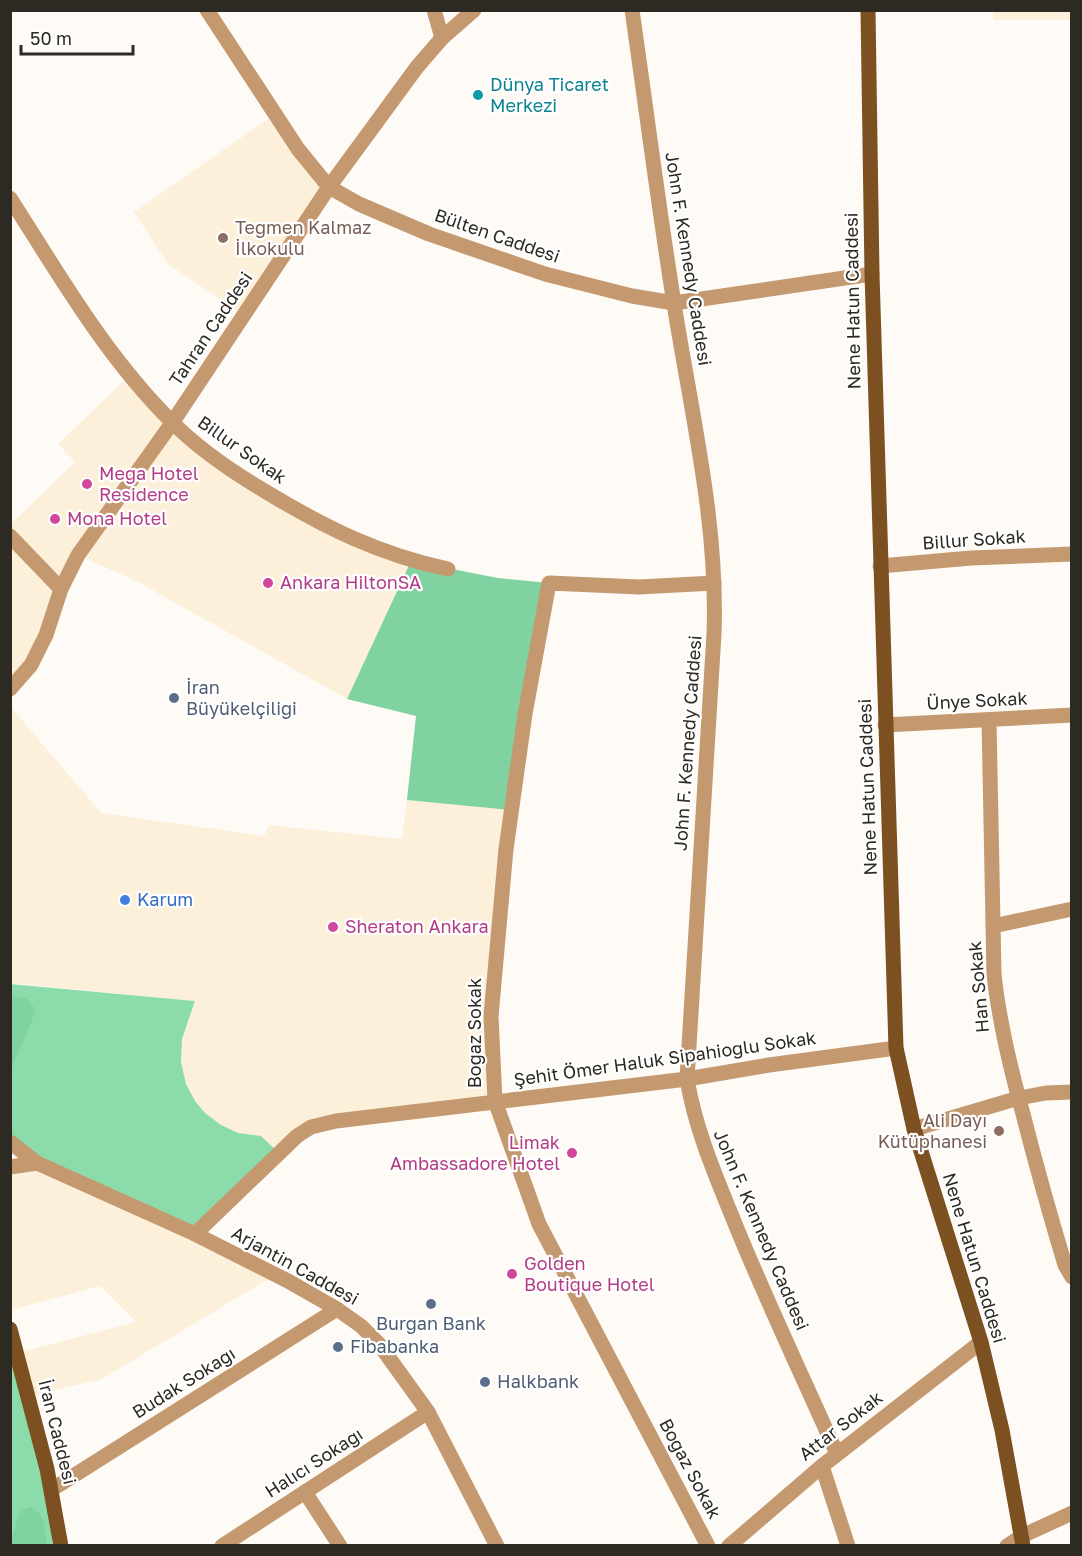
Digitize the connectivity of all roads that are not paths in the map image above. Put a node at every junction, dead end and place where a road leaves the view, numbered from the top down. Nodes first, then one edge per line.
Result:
1 (207, 10) edge
2 (434, 10) edge
3 (474, 10) edge
4 (632, 10) edge
5 (868, 10) edge
6 (442, 38) junction
7 (329, 187) junction
8 (10, 198) edge
9 (872, 273) junction
10 (674, 303) junction
11 (172, 423) junction
12 (10, 537) edge
13 (10, 554) edge
14 (1071, 554) edge
15 (30, 556) junction
16 (880, 566) junction
17 (448, 569) dead end
18 (714, 583) junction
19 (61, 589) junction
20 (10, 689) edge
21 (1071, 715) edge
22 (989, 720) junction
23 (885, 725) junction
24 (1071, 909) edge
25 (993, 926) junction
26 (896, 1048) junction
27 (687, 1080) junction
28 (1071, 1092) edge
29 (1018, 1098) junction
30 (495, 1101) junction
31 (914, 1129) junction
32 (10, 1142) edge
33 (37, 1163) junction
34 (10, 1167) edge
35 (195, 1234) junction
36 (1071, 1277) edge
37 (338, 1309) junction
38 (10, 1329) edge
39 (981, 1342) junction
40 (428, 1412) junction
41 (837, 1454) junction
42 (822, 1466) junction
43 (51, 1490) junction
44 (305, 1492) junction
45 (1071, 1513) edge
46 (1023, 1540) edge
47 (61, 1545) edge
48 (222, 1545) edge
49 (340, 1545) edge
50 (497, 1545) edge
51 (708, 1545) edge
52 (729, 1545) edge
53 (848, 1545) edge
54 (1007, 1545) edge

1 - 7 street, Bülten Caddesi
2 - 6 street
3 - 6 street, Tahran Caddesi
4 - 10 street, John F. Kennedy Caddesi
5 - 9 main road, Nene Hatun Caddesi
6 - 7 street, Tahran Caddesi
7 - 10 street, Bülten Caddesi
7 - 11 street, Tahran Caddesi
8 - 11 street, Billur Sokak
9 - 10 street, Bülten Caddesi
9 - 16 main road, Nene Hatun Caddesi
10 - 18 street, John F. Kennedy Caddesi
11 - 17 street, Billur Sokak
11 - 19 street, Tahran Caddesi
12 - 15 street
13 - 15 street
14 - 16 street, Billur Sokak
15 - 19 street
16 - 23 main road, Nene Hatun Caddesi
18 - 27 street, John F. Kennedy Caddesi
18 - 30 street, Boğaz Sokak
19 - 20 street, Tahran Caddesi
21 - 22 street, Ünye Sokak
22 - 23 street, Ünye Sokak
22 - 25 street, Han Sokak
23 - 26 main road, Nene Hatun Caddesi
24 - 25 street
25 - 29 street, Han Sokak
26 - 27 street, Şehit Ömer Haluk Sipahioğlu Sokak
26 - 31 main road, Nene Hatun Caddesi
27 - 30 street, Şehit Ömer Haluk Sipahioğlu Sokak
27 - 41 street, John F. Kennedy Caddesi
28 - 29 street
29 - 31 street
29 - 36 street, Han Sokak
30 - 35 street, Şehit Ömer Haluk Sipahioğlu Sokak
30 - 51 street, Boğaz Sokak
31 - 39 main road, Nene Hatun Caddesi
32 - 33 street, Arjantin Caddesi
33 - 34 street
33 - 35 street, Arjantin Caddesi
35 - 37 street, Arjantin Caddesi
37 - 40 street, Arjantin Caddesi
37 - 43 street, Budak Sokağı
38 - 43 main road, İran Caddesi
39 - 41 street, Attar Sokak
39 - 46 main road, Nene Hatun Caddesi
40 - 44 street, Halıcı Sokağı
40 - 50 street, Arjantin Caddesi
41 - 42 street, Attar Sokak
42 - 52 street, Attar Sokak
42 - 53 street
43 - 47 main road, İran Caddesi
44 - 48 street, Halıcı Sokağı
44 - 49 street
45 - 46 street
46 - 54 street

